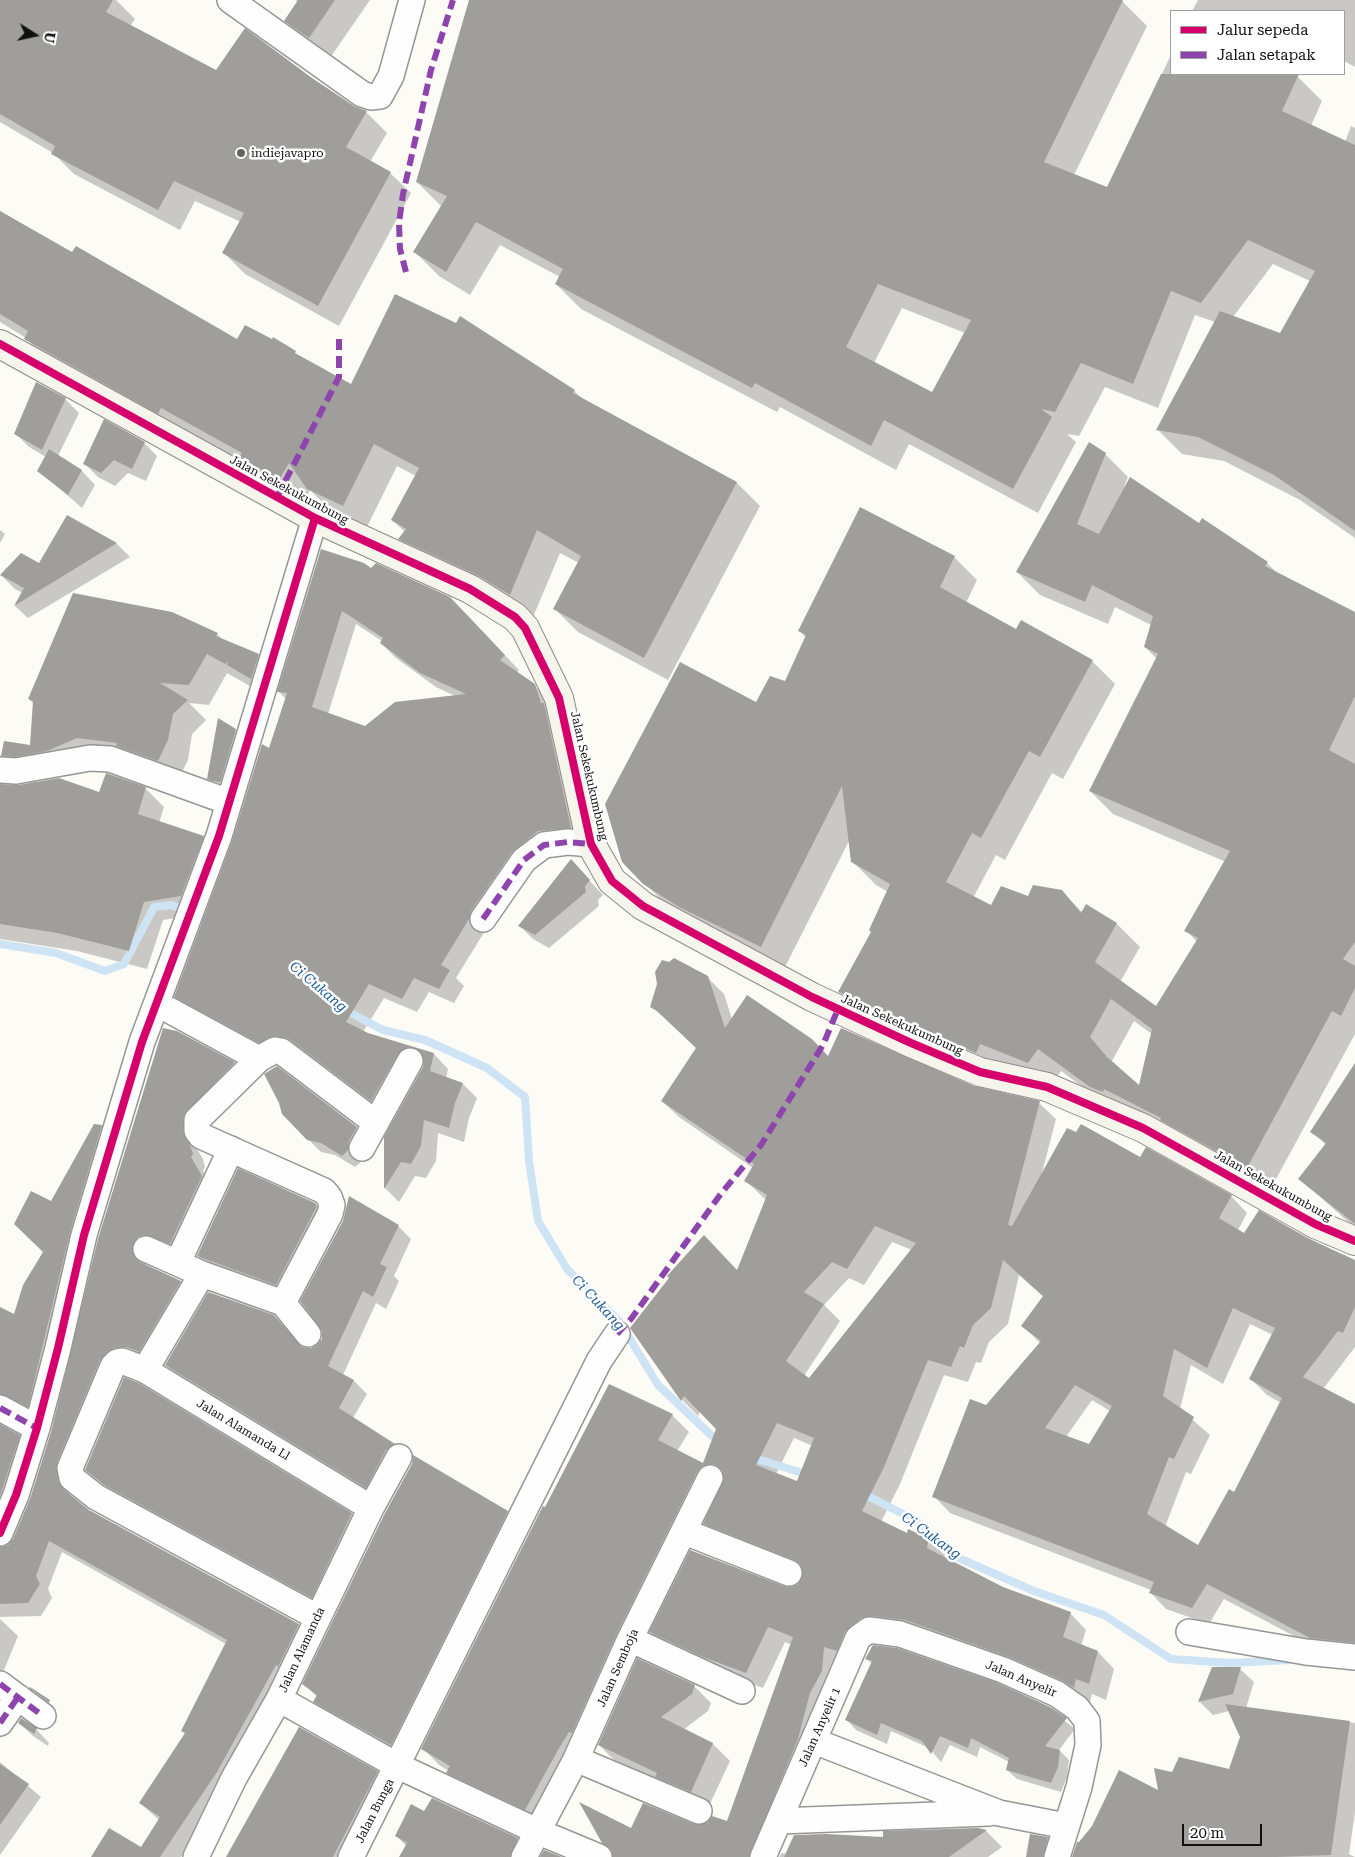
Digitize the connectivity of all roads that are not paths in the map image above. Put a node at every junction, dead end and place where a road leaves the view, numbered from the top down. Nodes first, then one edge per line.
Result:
1 (230, 0) edge
2 (412, 0) edge
3 (0, 344) edge
4 (315, 518) junction
5 (0, 770) edge
6 (229, 802) junction
7 (591, 844) junction
8 (483, 918) dead end
9 (169, 1010) dead end
10 (259, 1059) junction
11 (410, 1060) dead end
12 (376, 1123) junction
13 (362, 1148) dead end
14 (231, 1150) junction
15 (1355, 1241) edge
16 (146, 1249) dead end
17 (178, 1262) junction
18 (202, 1274) junction
19 (283, 1303) junction
20 (308, 1334) dead end
21 (617, 1334) dead end
22 (145, 1370) junction
23 (0, 1408) edge
24 (37, 1428) junction
25 (399, 1457) dead end
26 (710, 1478) dead end
27 (371, 1508) junction
28 (685, 1532) junction
29 (0, 1533) edge
30 (789, 1573) dead end
31 (317, 1617) junction
32 (1189, 1632) dead end
33 (900, 1634) joint
34 (630, 1639) junction
35 (1355, 1657) edge
36 (9, 1690) edge
37 (742, 1691) dead end
38 (279, 1699) junction
39 (43, 1716) dead end
40 (0, 1723) edge
41 (814, 1741) junction
42 (576, 1759) junction
43 (398, 1766) junction
44 (699, 1811) dead end
45 (1000, 1813) junction
46 (779, 1821) junction
47 (1066, 1826) junction
48 (539, 1832) junction
49 (199, 1849) edge
50 (177, 1857) edge
51 (351, 1857) edge
52 (524, 1857) edge
53 (598, 1857) edge
54 (763, 1857) edge
55 (1057, 1857) edge

1 - 2 street
3 - 4 street, Jalan Sekekukumbung
4 - 6 street
4 - 7 street, Jalan Sekekukumbung
5 - 6 street
6 - 24 street
7 - 8 street
7 - 15 street, Jalan Sekekukumbung
9 - 10 street
10 - 12 street
10 - 14 street
11 - 12 street
12 - 13 street
14 - 17 street
14 - 19 street
16 - 17 street
17 - 18 street
18 - 19 street
18 - 22 street
19 - 20 street
21 - 43 street, Jalan Bunga
22 - 27 street, Jalan Alamanda Ll
22 - 31 street, Jalan Alamanda Ll
23 - 24 street
24 - 29 street
25 - 27 street, Jalan Alamanda
26 - 28 street, Jalan Semboja
27 - 31 street, Jalan Alamanda
28 - 30 street
28 - 34 street, Jalan Semboja
31 - 38 street, Jalan Alamanda
32 - 35 street
33 - 41 street, Jalan Anyelir 1
33 - 47 street, Jalan Anyelir
34 - 37 street
34 - 42 street, Jalan Semboja
36 - 39 street
36 - 40 street
38 - 43 street
38 - 49 street, Jalan Alamanda
41 - 45 street
41 - 46 street, Jalan Anyelir 1
42 - 44 street
42 - 48 street, Jalan Semboja
43 - 48 street
43 - 51 street, Jalan Bunga
45 - 46 street
45 - 47 street
46 - 54 street, Jalan Anyelir 1
47 - 55 street, Jalan Anyelir
48 - 52 street, Jalan Semboja
48 - 53 street
49 - 50 street, Jalan Alamanda

